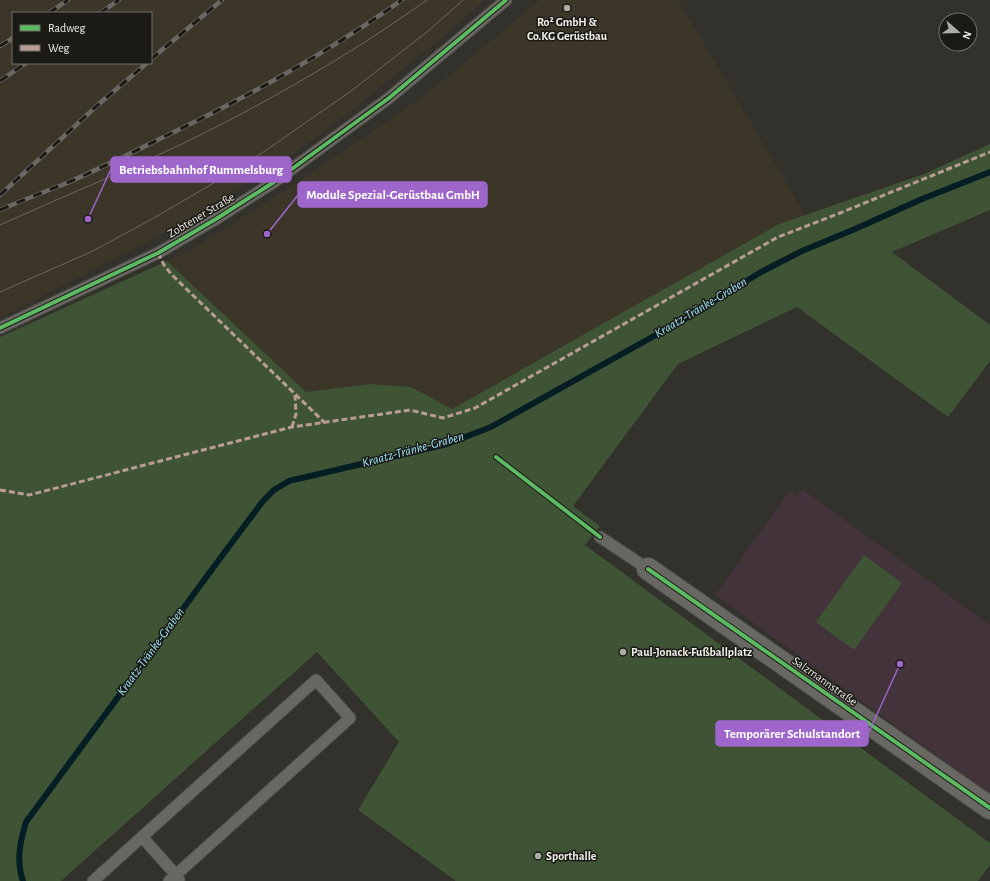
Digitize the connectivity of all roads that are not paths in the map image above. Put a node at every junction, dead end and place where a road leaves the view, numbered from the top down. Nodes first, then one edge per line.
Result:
1 (506, 0) edge
2 (0, 328) edge
3 (600, 537) dead end
4 (648, 569) joint
5 (990, 808) edge
6 (142, 837) junction
7 (175, 879) edge
8 (93, 881) edge

1 - 2 lane, Zobtener Straße
3 - 4 lane, Salzmannstraße
4 - 5 street, Salzmannstraße
6 - 7 lane
6 - 7 lane
6 - 8 lane

